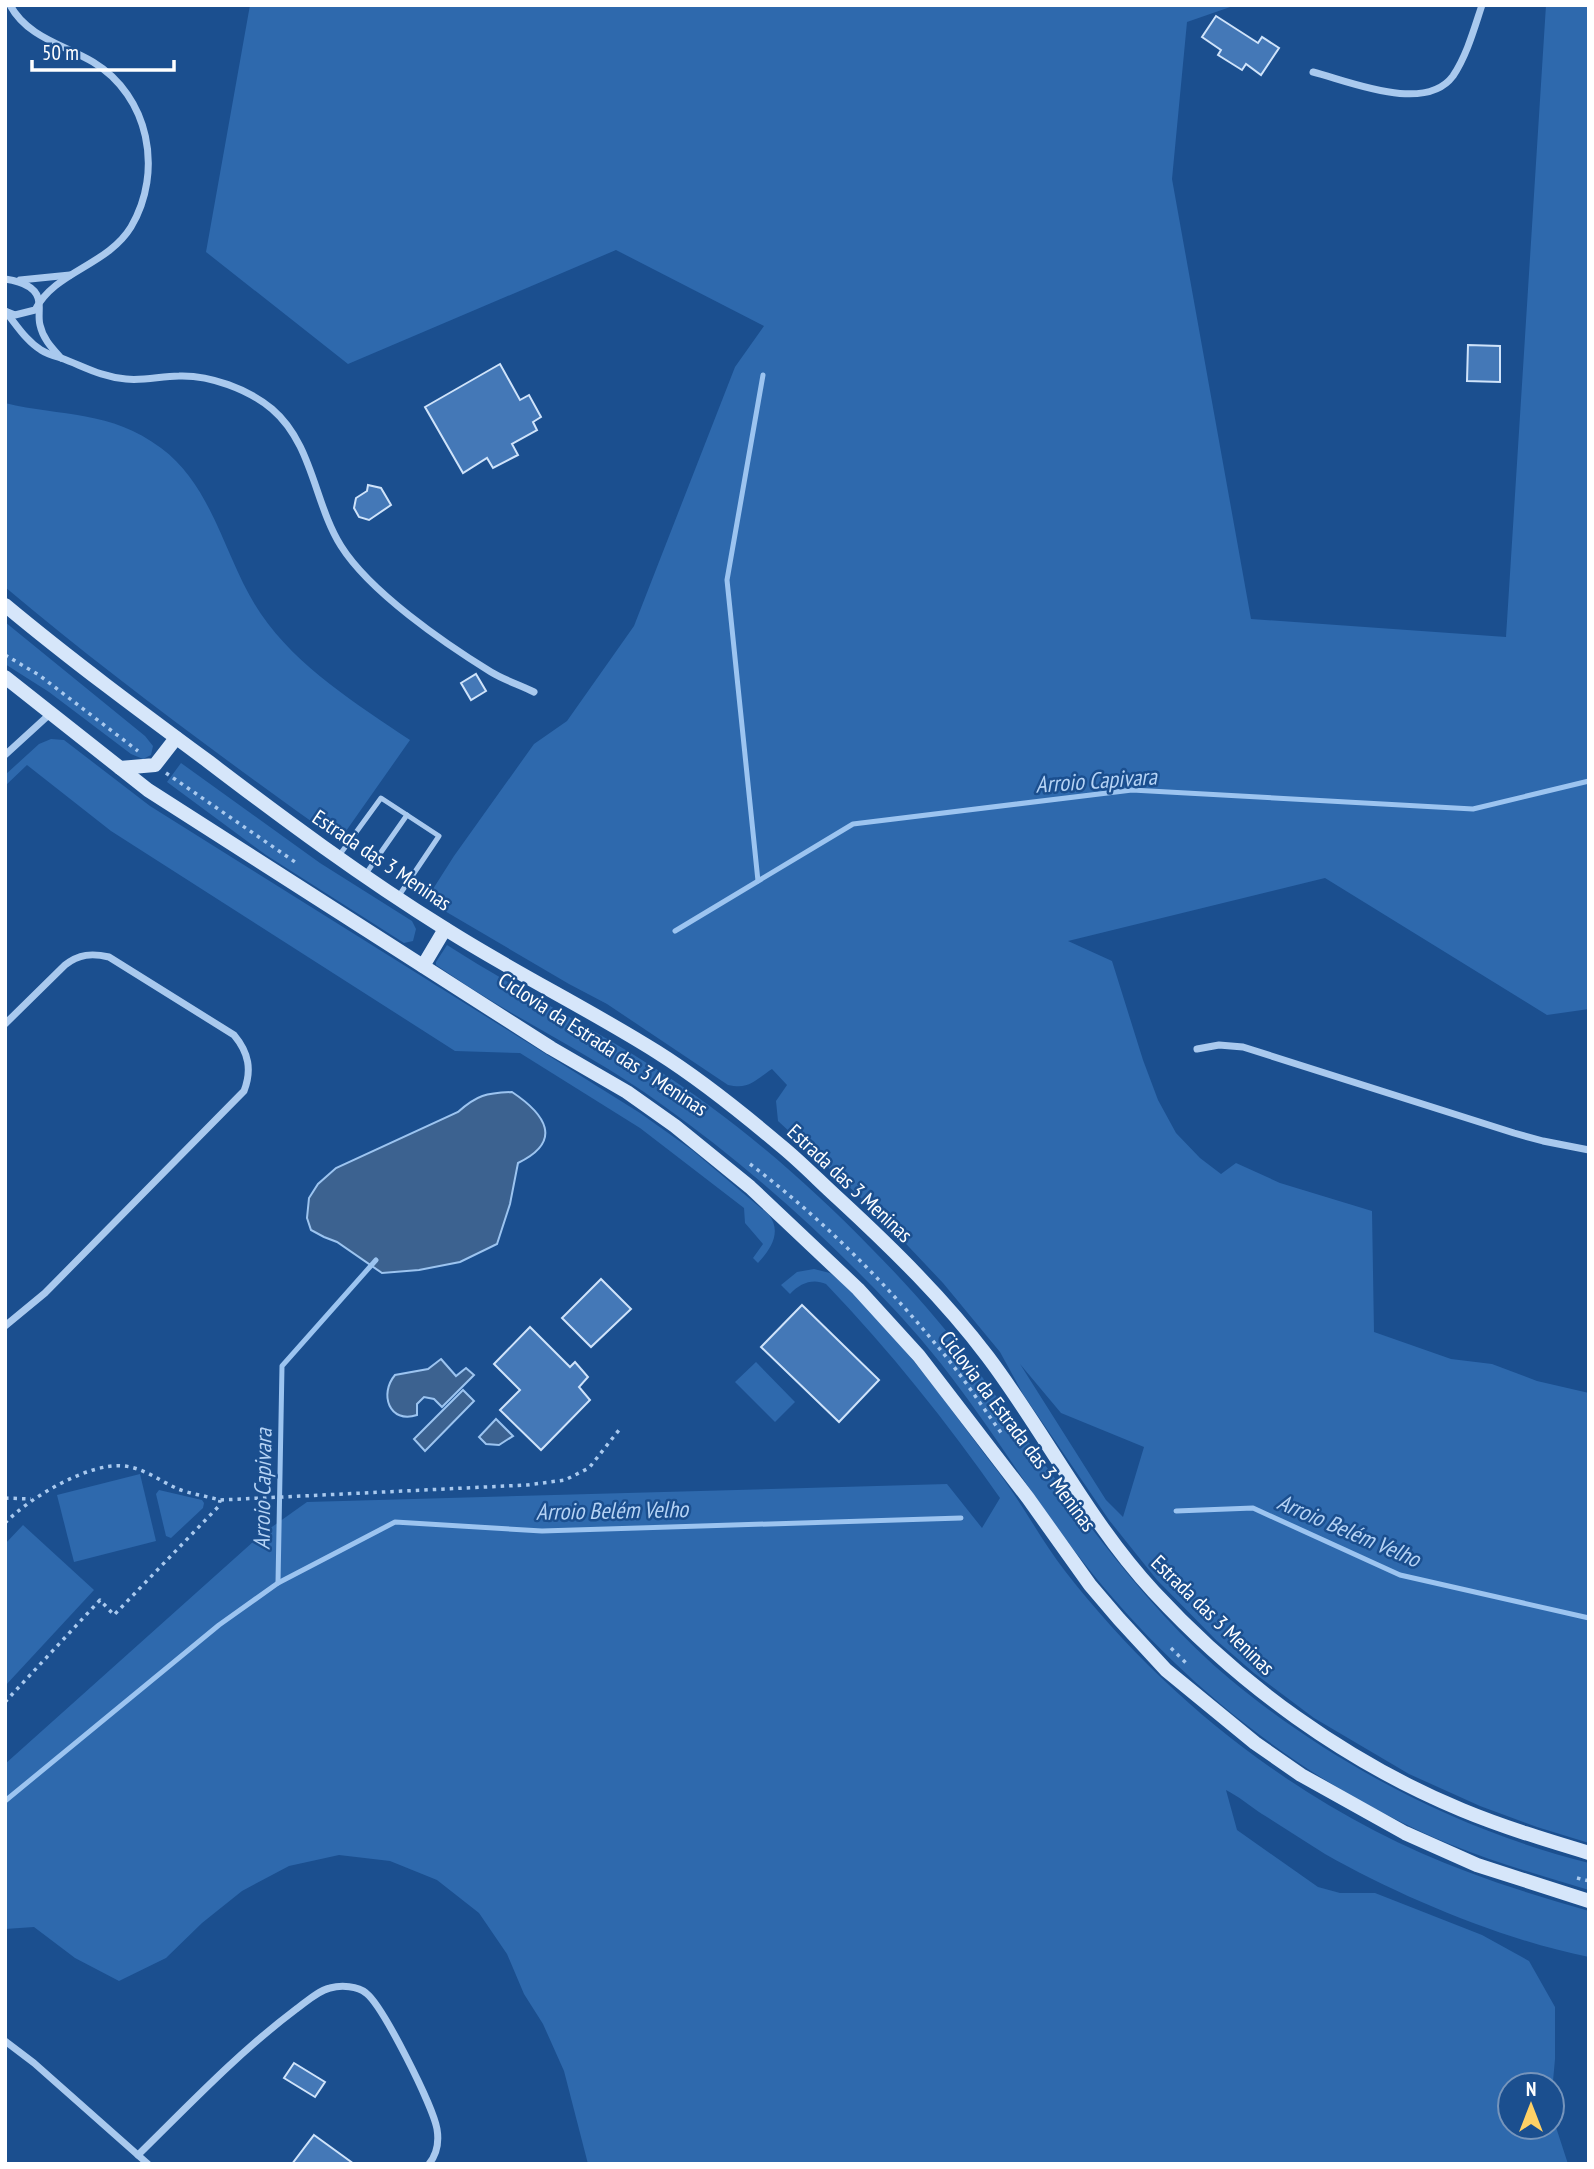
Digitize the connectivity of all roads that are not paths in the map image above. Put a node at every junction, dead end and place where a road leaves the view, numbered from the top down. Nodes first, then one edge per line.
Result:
1 (10, 5) edge
2 (1482, 5) edge
3 (1313, 72) dead end
4 (71, 275) junction
5 (9, 280) edge
6 (39, 302) junction
7 (5, 311) edge
8 (62, 358) junction
9 (5, 605) edge
10 (5, 677) edge
11 (534, 692) dead end
12 (51, 713) junction
13 (176, 738) junction
14 (5, 755) edge
15 (120, 768) junction
16 (407, 815) junction
17 (338, 857) junction
18 (365, 875) junction
19 (398, 897) junction
20 (445, 929) junction
21 (423, 966) junction
22 (5, 1024) edge
23 (1197, 1049) dead end
24 (1589, 1150) edge
25 (5, 1326) edge
26 (1589, 1853) edge
27 (1589, 1901) edge
28 (5, 2041) edge
29 (138, 2155) junction
30 (148, 2164) edge
31 (429, 2164) edge

1 - 4 street
2 - 3 street
4 - 5 street
4 - 6 street
5 - 6 street
6 - 7 street
6 - 8 street
7 - 8 street
8 - 11 street
9 - 13 main road, Estrada das 3 Meninas
10 - 12 main road
12 - 14 street
12 - 15 main road
13 - 15 main road
13 - 17 main road, Estrada das 3 Meninas
15 - 21 main road
16 - 17 lane
16 - 18 lane
16 - 19 lane
17 - 18 main road, Estrada das 3 Meninas
18 - 19 main road, Estrada das 3 Meninas
19 - 20 main road, Estrada das 3 Meninas
20 - 21 main road
20 - 26 main road, Estrada das 3 Meninas
21 - 27 main road
22 - 25 street
23 - 24 street
28 - 29 street
29 - 30 street
29 - 31 street

